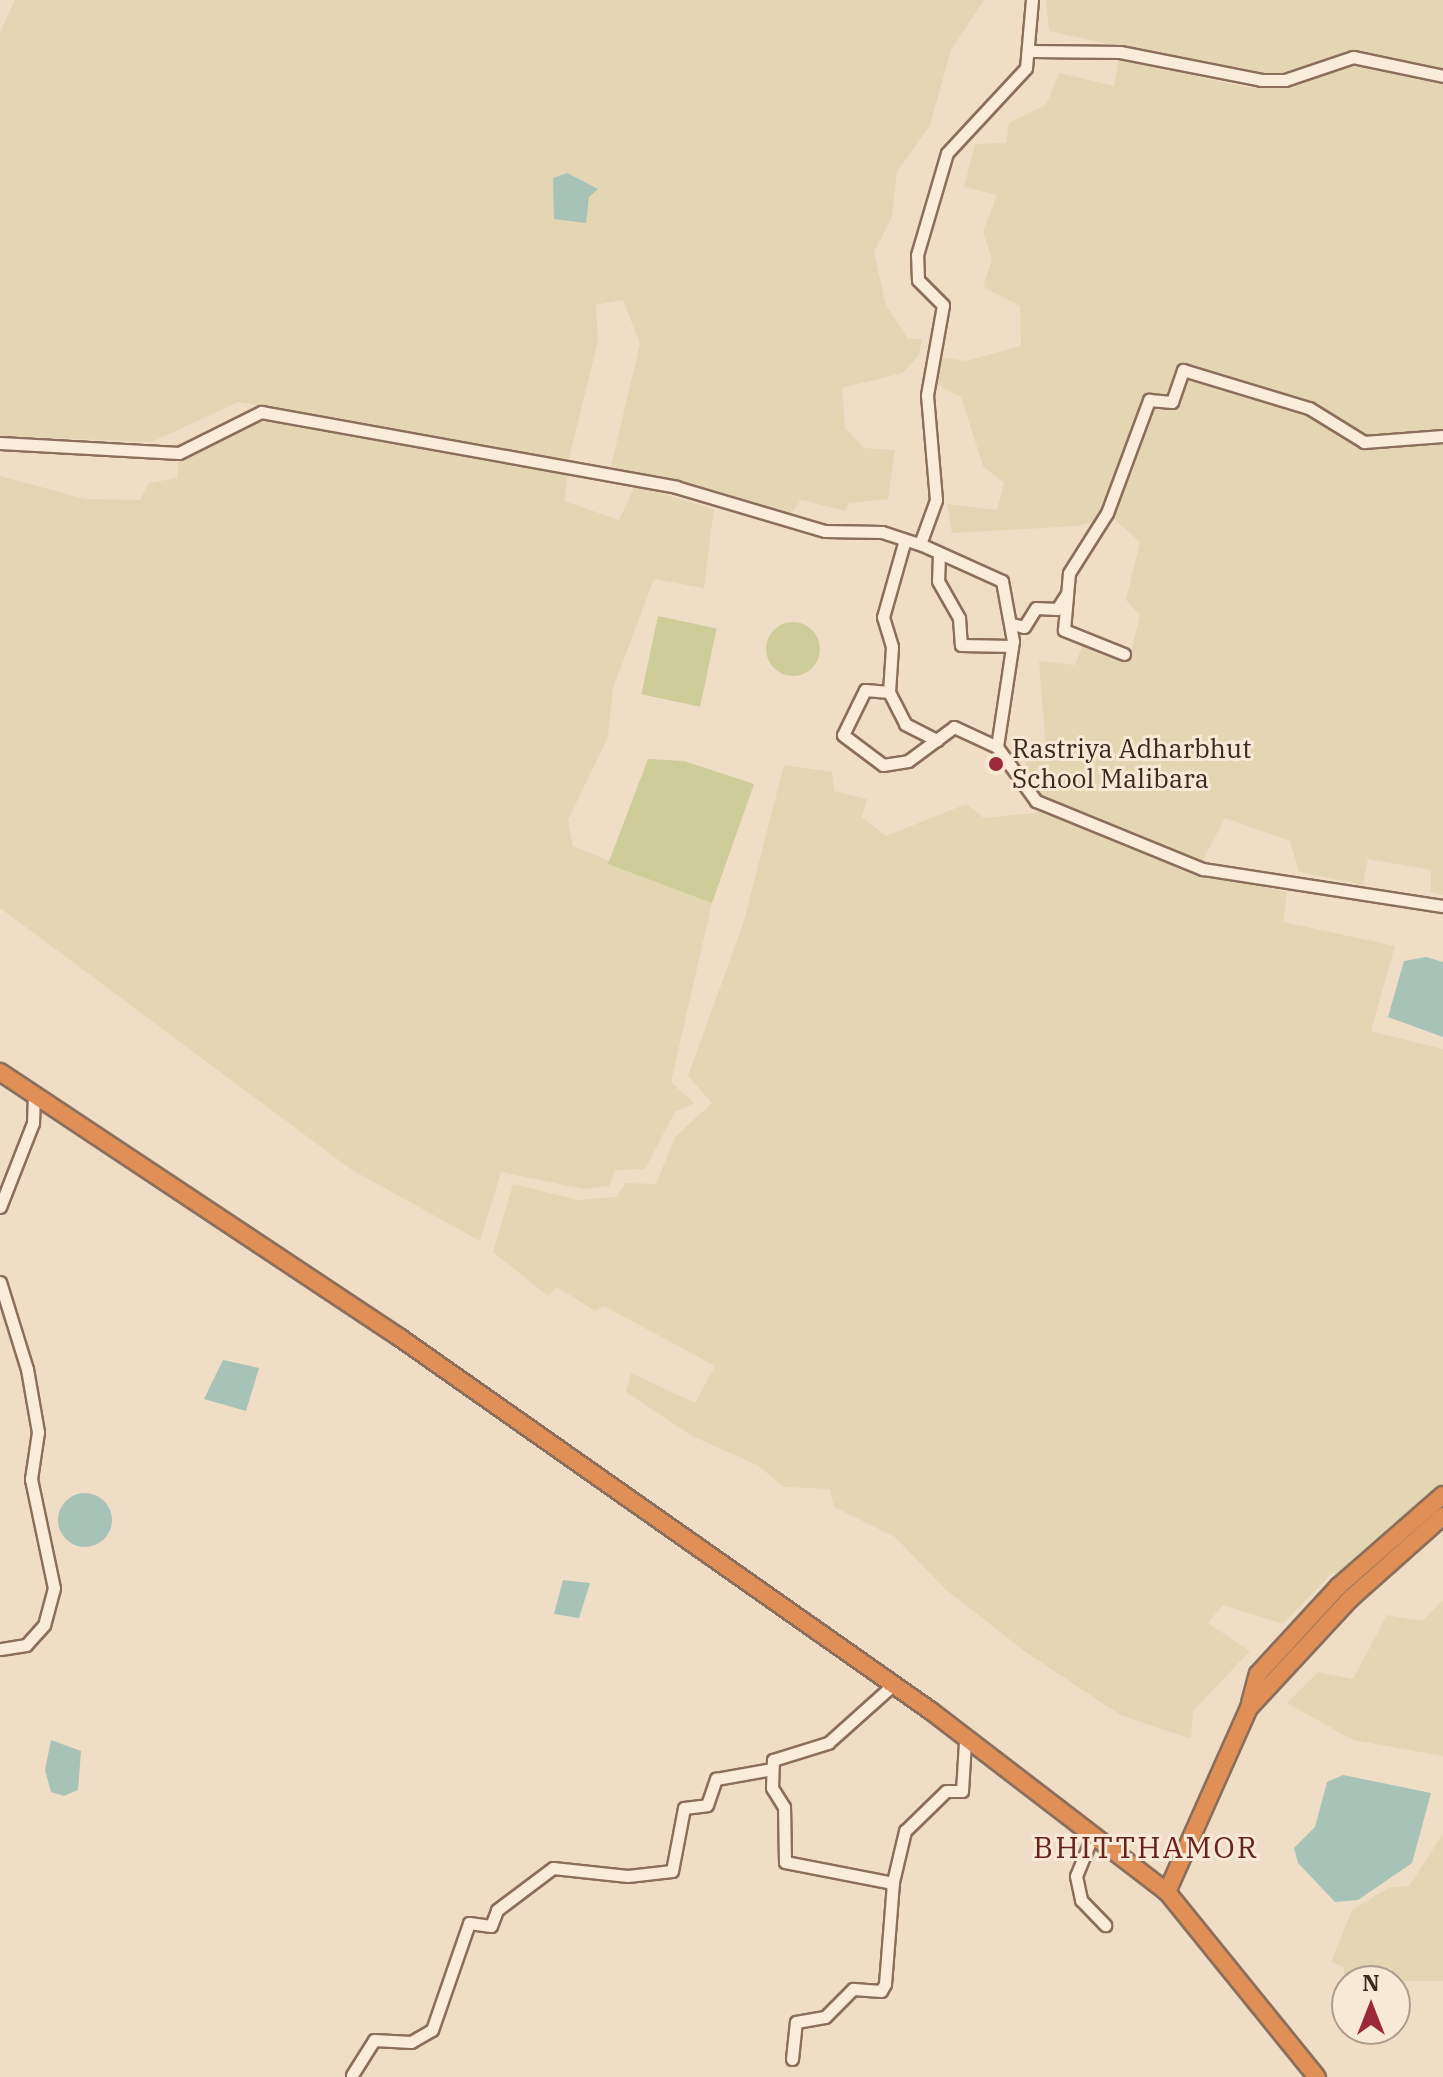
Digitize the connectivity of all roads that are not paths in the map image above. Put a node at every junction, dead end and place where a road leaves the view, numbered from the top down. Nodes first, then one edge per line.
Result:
1 (1032, 0) edge
2 (1033, 51) junction
3 (1443, 76) edge
4 (1443, 436) edge
5 (0, 443) edge
6 (904, 543) junction
7 (920, 544) junction
8 (939, 554) junction
9 (1068, 591) junction
10 (1012, 624) junction
11 (1012, 646) junction
12 (1124, 654) dead end
13 (889, 692) junction
14 (937, 740) junction
15 (997, 747) junction
16 (1443, 906) edge
17 (0, 1072) edge
18 (34, 1096) junction
19 (0, 1207) edge
20 (0, 1282) edge
21 (1443, 1495) edge
22 (1443, 1516) edge
23 (1345, 1592) junction
24 (0, 1649) edge
25 (894, 1684) junction
26 (965, 1742) junction
27 (772, 1769) junction
28 (1092, 1837) junction
29 (892, 1886) junction
30 (1167, 1892) junction
31 (1105, 1925) dead end
32 (792, 2059) dead end
33 (352, 2075) dead end
34 (1317, 2077) edge

1 - 2 street
2 - 3 street
2 - 7 street
4 - 9 street
5 - 6 street
6 - 7 street
6 - 13 street
7 - 8 street
8 - 10 street
8 - 11 street
9 - 10 street
9 - 12 street
10 - 11 street
11 - 15 street
13 - 14 street
13 - 14 street
14 - 15 street
15 - 16 street
17 - 18 highway
18 - 19 street
18 - 25 highway
20 - 24 street
21 - 23 highway
22 - 23 highway
23 - 30 highway
25 - 26 highway
25 - 27 street
26 - 28 highway
26 - 29 street
27 - 29 street
27 - 33 street
28 - 30 highway
28 - 31 street
29 - 32 street
30 - 34 highway

